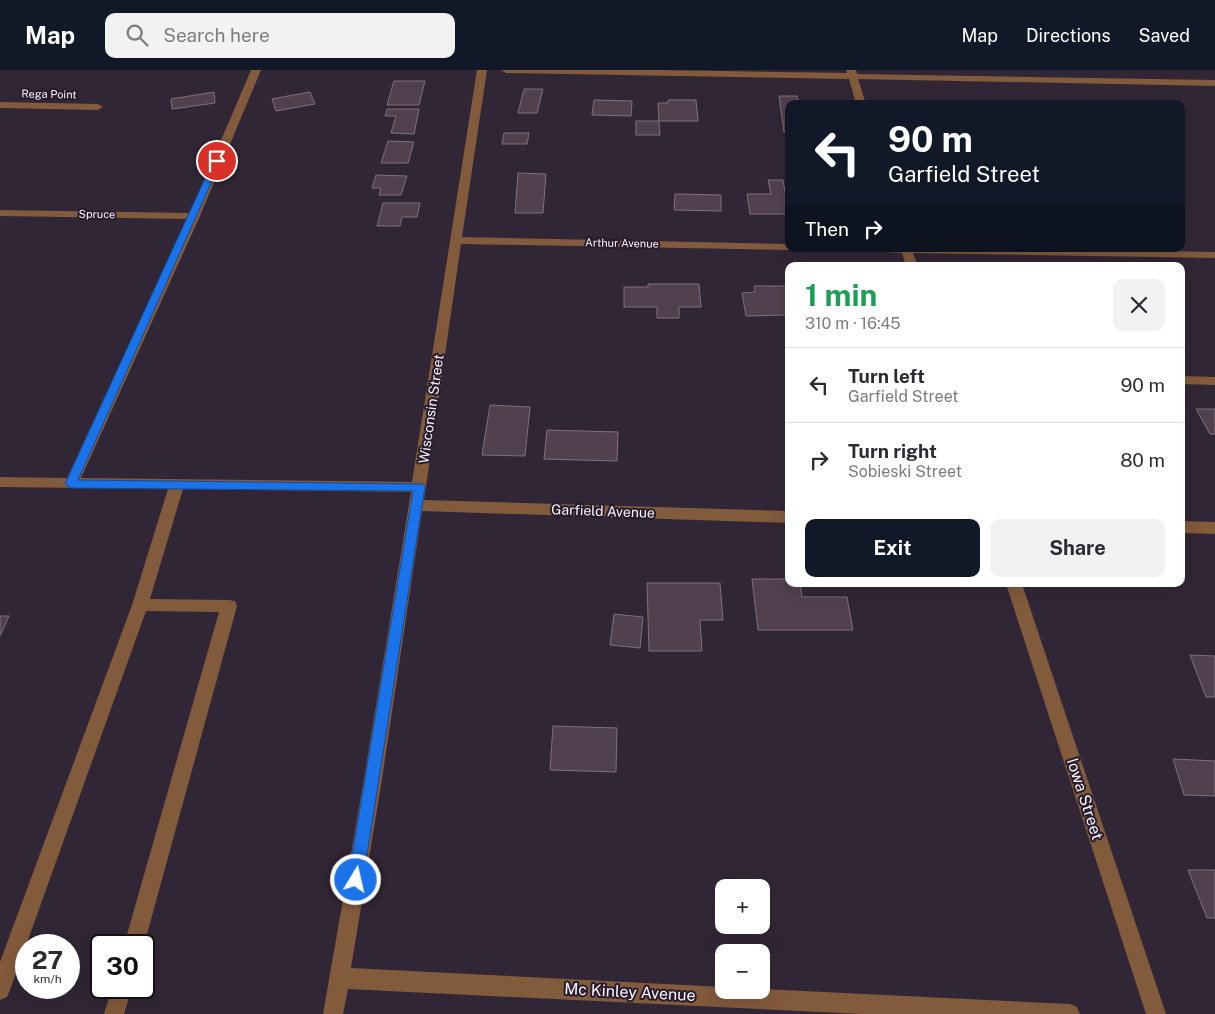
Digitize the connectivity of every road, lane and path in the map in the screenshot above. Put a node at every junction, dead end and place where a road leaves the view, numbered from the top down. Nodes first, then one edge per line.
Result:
1 (256, 70) edge
2 (482, 70) edge
3 (506, 70) edge
4 (852, 74) edge
5 (1215, 83) edge
6 (860, 100) edge
7 (0, 106) edge
8 (98, 107) dead end
9 (0, 212) edge
10 (194, 216) junction
11 (455, 240) junction
12 (785, 247) edge
13 (1060, 252) edge
14 (1215, 255) edge
15 (1185, 380) edge
16 (1215, 381) edge
17 (0, 482) edge
18 (71, 484) junction
19 (177, 485) junction
20 (420, 487) junction
21 (417, 505) junction
22 (785, 517) edge
23 (1185, 527) edge
24 (1215, 528) edge
25 (1015, 587) edge
26 (140, 605) junction
27 (137, 934) edge
28 (340, 978) junction
29 (0, 990) edge
30 (119, 999) edge
31 (114, 1014) edge
32 (333, 1014) edge
33 (1070, 1014) edge
34 (1156, 1014) edge

1 - 10 street
2 - 11 street, Wisconsin Street
3 - 4 street
4 - 5 street
4 - 6 street
7 - 8 street, Rega Point
9 - 10 street, Spruce
10 - 18 street
11 - 12 street, Arthur Avenue
11 - 20 street, Wisconsin Street
13 - 14 street
15 - 16 street
17 - 18 street
18 - 19 street
19 - 20 street
19 - 26 street
20 - 21 street, Wisconsin Street
21 - 22 street, Garfield Avenue
21 - 28 street, Wisconsin Street
23 - 24 street
25 - 34 street, Iowa Street
26 - 27 street
26 - 29 street
28 - 32 street, Wisconsin Street
28 - 33 street, Mc Kinley Avenue
30 - 31 street

